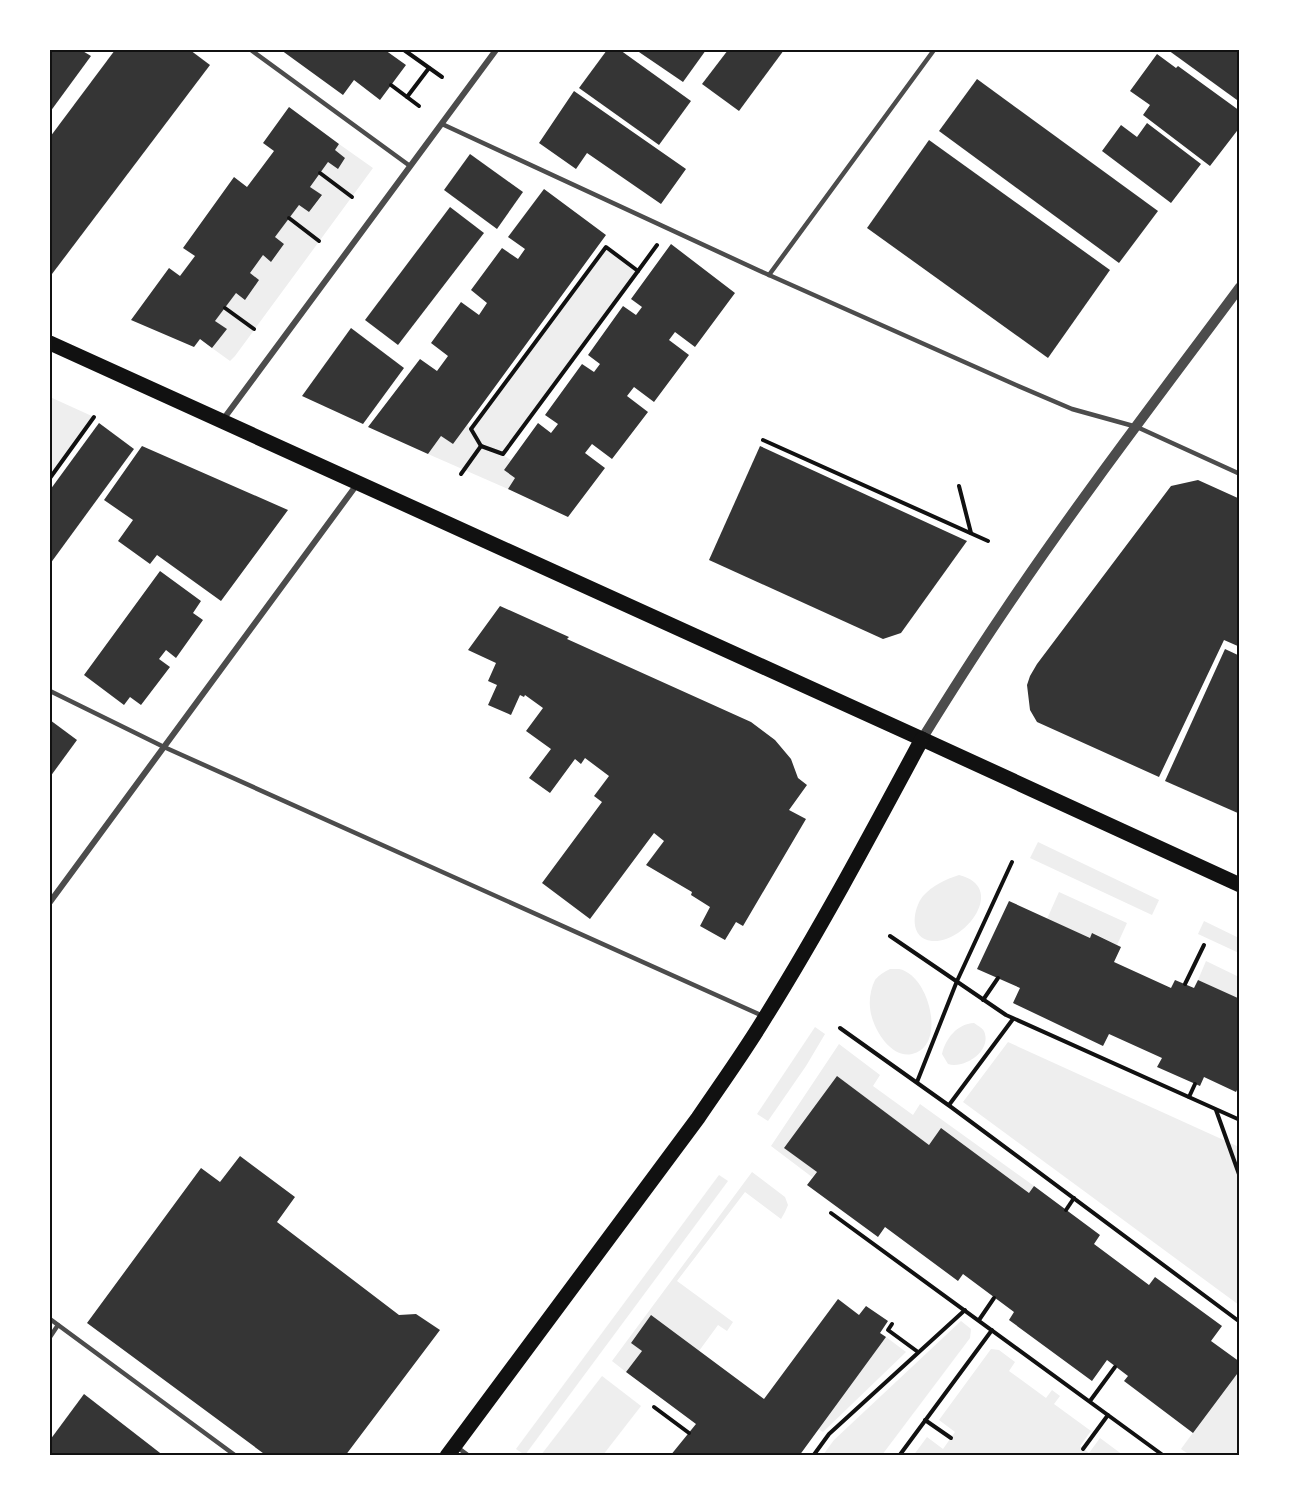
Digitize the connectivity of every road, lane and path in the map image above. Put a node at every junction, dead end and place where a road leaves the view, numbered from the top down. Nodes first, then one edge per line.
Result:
1 (251, 50) edge
2 (404, 50) edge
3 (496, 50) edge
4 (934, 50) edge
5 (429, 68) junction
6 (442, 77) dead end
7 (391, 85) dead end
8 (407, 97) junction
9 (420, 106) dead end
10 (442, 124) junction
11 (410, 166) junction
12 (320, 173) dead end
13 (352, 197) dead end
14 (289, 218) dead end
15 (669, 228) junction
16 (319, 241) dead end
17 (638, 271) junction
18 (769, 275) junction
19 (1239, 287) edge
20 (225, 308) dead end
21 (254, 329) dead end
22 (50, 343) edge
23 (94, 417) dead end
24 (221, 421) junction
25 (1137, 427) junction
26 (763, 440) dead end
27 (481, 446) junction
28 (461, 474) dead end
29 (1239, 474) edge
30 (50, 478) edge
31 (359, 483) junction
32 (959, 486) dead end
33 (939, 519) junction
34 (936, 526) dead end
35 (971, 533) junction
36 (988, 541) dead end
37 (50, 691) edge
38 (922, 739) junction
39 (164, 747) junction
40 (1012, 862) dead end
41 (1239, 885) edge
42 (50, 902) edge
43 (890, 936) dead end
44 (1204, 945) dead end
45 (998, 978) dead end
46 (957, 981) junction
47 (1185, 984) dead end
48 (983, 1000) junction
49 (766, 1017) junction
50 (1013, 1018) junction
51 (840, 1028) dead end
52 (916, 1082) junction
53 (1195, 1084) dead end
54 (1189, 1097) junction
55 (949, 1106) junction
56 (1216, 1110) junction
57 (1239, 1120) edge
58 (1239, 1177) edge
59 (1074, 1198) junction
60 (1066, 1210) dead end
61 (831, 1213) dead end
62 (994, 1298) dead end
63 (965, 1310) junction
64 (50, 1319) edge
65 (979, 1320) junction
66 (1239, 1322) edge
67 (892, 1324) dead end
68 (58, 1325) junction
69 (992, 1330) junction
70 (50, 1337) edge
71 (918, 1352) junction
72 (1115, 1367) dead end
73 (1090, 1401) junction
74 (654, 1407) dead end
75 (1108, 1415) junction
76 (925, 1420) junction
77 (689, 1432) dead end
78 (951, 1438) dead end
79 (1083, 1449) dead end
80 (451, 1450) edge
81 (236, 1455) edge
82 (469, 1455) edge
83 (813, 1455) edge
84 (898, 1455) edge
85 (1164, 1455) edge

1 - 11 lane
2 - 5 path
3 - 10 street
4 - 18 lane
5 - 6 path
5 - 8 path
7 - 8 path
8 - 9 path
10 - 11 street
10 - 15 lane
11 - 24 street
12 - 13 path
14 - 16 path
15 - 17 path
15 - 18 lane
17 - 27 path
17 - 27 path
18 - 25 lane
19 - 25 street
20 - 21 path
22 - 24 main road
23 - 30 path
24 - 31 main road
25 - 29 lane
25 - 38 street
26 - 33 path
27 - 28 path
31 - 38 main road
31 - 39 street
32 - 35 path
33 - 34 path
33 - 35 path
35 - 36 path
37 - 39 lane
38 - 41 main road
38 - 49 main road
39 - 42 street
39 - 49 lane
40 - 46 path
43 - 46 path
44 - 47 path
45 - 48 path
46 - 48 path
46 - 52 path
48 - 50 path
49 - 80 main road
50 - 54 path
50 - 55 path
51 - 52 path
52 - 55 path
53 - 54 path
54 - 56 path
55 - 59 path
56 - 57 path
56 - 58 path
59 - 60 path
59 - 66 path
61 - 63 path
62 - 65 path
63 - 65 path
63 - 71 path
64 - 68 lane
65 - 69 path
67 - 71 path
68 - 70 lane
68 - 81 lane
69 - 73 path
69 - 76 path
71 - 83 path
72 - 73 path
73 - 75 path
74 - 77 path
75 - 79 path
75 - 85 path
76 - 78 path
76 - 84 path
80 - 82 lane

